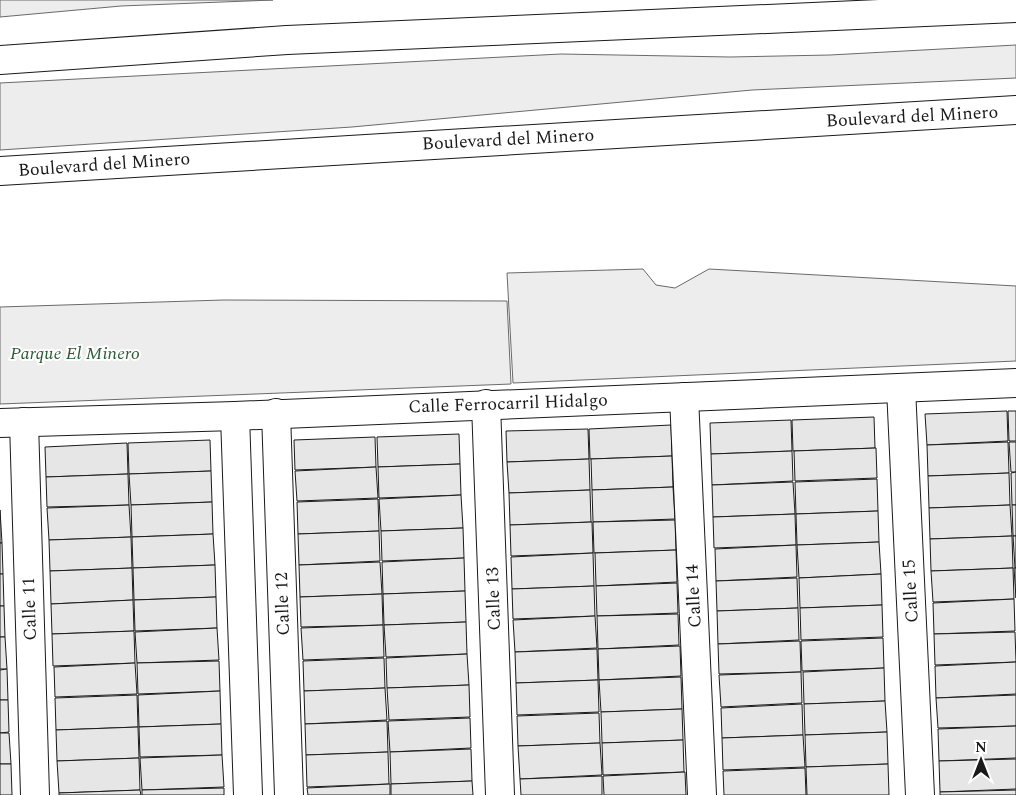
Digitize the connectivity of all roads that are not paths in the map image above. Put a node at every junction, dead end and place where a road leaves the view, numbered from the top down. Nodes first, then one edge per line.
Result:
1 (1016, 8) edge
2 (0, 60) edge
3 (1016, 110) edge
4 (0, 171) edge
5 (1016, 383) edge
6 (901, 388) junction
7 (684, 397) junction
8 (486, 404) junction
9 (276, 413) junction
10 (235, 416) junction
11 (12, 422) edge
12 (35, 795) edge
13 (248, 795) edge
14 (289, 795) edge
15 (500, 795) edge
16 (702, 795) edge
17 (920, 795) edge

1 - 2 street
3 - 4 street, Boulevard del Minero
5 - 6 street, Calle Ferrocarril Hidalgo
6 - 7 street, Calle Ferrocarril Hidalgo
6 - 17 street, Calle 15
7 - 8 street, Calle Ferrocarril Hidalgo
7 - 16 street, Calle 14
8 - 9 street, Calle Ferrocarril Hidalgo
8 - 15 street, Calle 13
9 - 10 street, Calle Ferrocarril Hidalgo
9 - 14 street, Calle 12
10 - 11 street, Calle Ferrocarril Hidalgo
10 - 13 street
11 - 12 street, Calle 11

